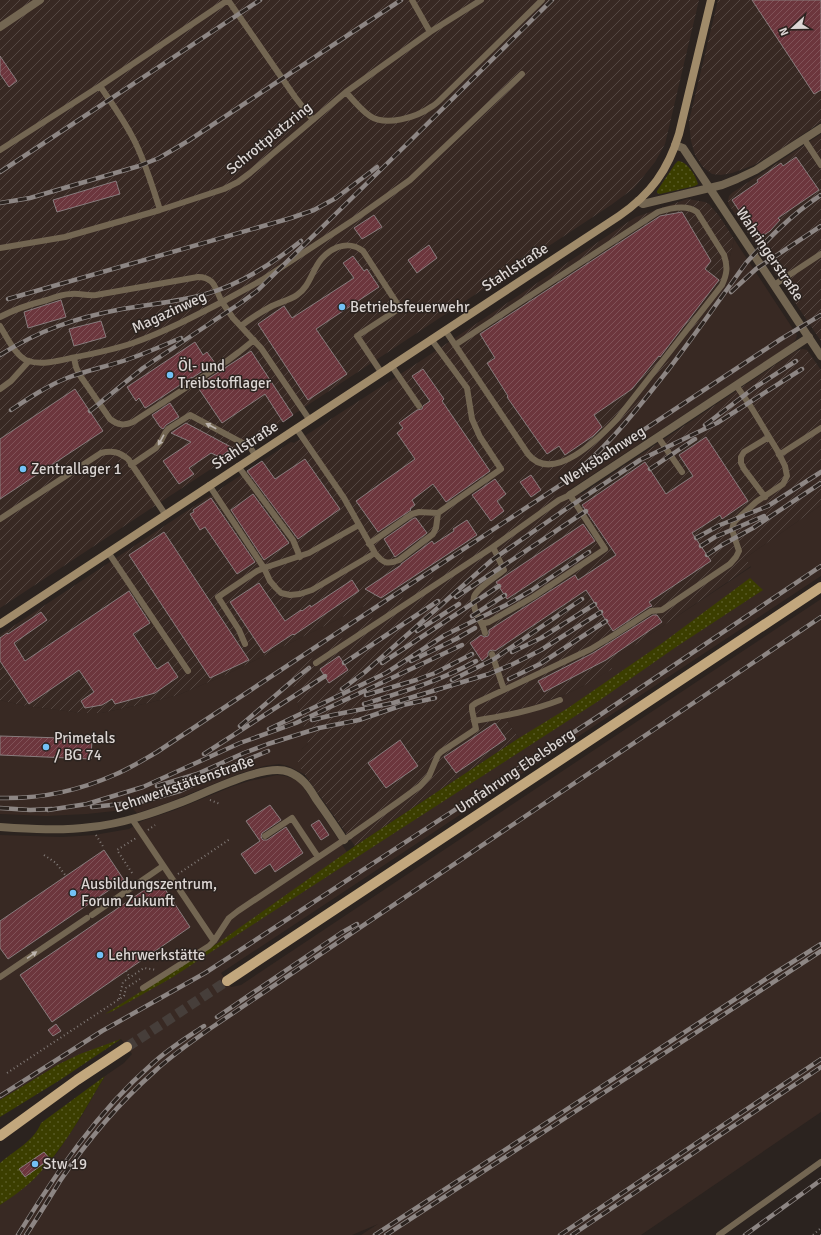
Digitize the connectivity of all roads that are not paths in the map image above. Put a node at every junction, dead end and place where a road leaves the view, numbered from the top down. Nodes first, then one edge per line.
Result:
1 (40, 0) edge
2 (228, 0) edge
3 (412, 0) edge
4 (481, 0) edge
5 (542, 0) edge
6 (711, 0) edge
7 (0, 27) edge
8 (430, 32) junction
9 (522, 74) dead end
10 (100, 86) junction
11 (346, 92) junction
12 (313, 120) junction
13 (821, 128) edge
14 (804, 139) junction
15 (675, 145) junction
16 (0, 150) edge
17 (821, 164) edge
18 (710, 188) junction
19 (638, 202) junction
20 (160, 210) junction
21 (0, 248) edge
22 (821, 254) edge
23 (774, 285) junction
24 (222, 302) junction
25 (0, 317) edge
26 (0, 326) edge
27 (241, 326) junction
28 (445, 330) junction
29 (809, 337) junction
30 (432, 339) junction
31 (254, 340) junction
32 (455, 345) junction
33 (821, 356) edge
34 (74, 358) junction
35 (29, 361) junction
36 (391, 365) junction
37 (381, 372) junction
38 (736, 385) junction
39 (0, 389) edge
40 (419, 406) dead end
41 (309, 420) junction
42 (296, 428) junction
43 (821, 428) edge
44 (658, 437) junction
45 (769, 437) junction
46 (256, 455) junction
47 (779, 455) junction
48 (132, 464) junction
49 (238, 466) junction
50 (682, 472) dead end
51 (209, 485) junction
52 (570, 495) junction
53 (765, 496) junction
54 (438, 513) junction
55 (165, 514) junction
56 (0, 520) edge
57 (359, 525) junction
58 (369, 544) junction
59 (493, 546) junction
60 (108, 552) junction
61 (375, 554) junction
62 (300, 557) junction
63 (264, 568) junction
64 (821, 587) edge
65 (482, 623) junction
66 (0, 624) edge
67 (485, 632) dead end
68 (245, 644) dead end
69 (492, 654) dead end
70 (316, 663) dead end
71 (188, 671) dead end
72 (504, 690) junction
73 (560, 700) dead end
74 (474, 721) junction
75 (132, 819) junction
76 (0, 828) edge
77 (265, 836) dead end
78 (344, 840) junction
79 (318, 857) junction
80 (163, 866) junction
81 (214, 941) junction
82 (0, 977) edge
83 (226, 981) tunnel mouth
84 (143, 988) dead end
85 (127, 1047) tunnel mouth
86 (0, 1136) edge
87 (821, 1162) edge
88 (719, 1235) edge

1 - 7 street
2 - 10 lane
2 - 12 lane
3 - 8 lane
4 - 8 lane, Schrottplatzring
5 - 11 lane
6 - 15 street, Stahlstraße
8 - 11 lane, Schrottplatzring
9 - 24 lane
10 - 16 lane
10 - 20 lane
11 - 12 lane, Schrottplatzring
12 - 20 lane, Schrottplatzring
13 - 14 street
14 - 17 lane
14 - 18 street
15 - 18 street, Wahringerstraße
15 - 19 street, Stahlstraße
18 - 19 street
18 - 23 street, Wahringerstraße
19 - 28 street, Stahlstraße
20 - 21 lane, Schrottplatzring
22 - 23 lane
23 - 29 street, Wahringerstraße
24 - 25 lane
24 - 27 lane, Magazinweg
24 - 34 lane, Magazinweg
26 - 35 lane
27 - 31 lane, Magazinweg
27 - 37 lane
28 - 30 street, Stahlstraße
28 - 32 lane
29 - 33 street, Wahringerstraße
29 - 38 street, Werksbahnweg
30 - 36 street, Stahlstraße
30 - 54 lane
31 - 34 lane
31 - 41 lane, Magazinweg
32 - 32 lane
34 - 35 lane, Magazinweg
35 - 39 lane
36 - 37 street, Stahlstraße
36 - 40 lane
37 - 41 street, Stahlstraße
38 - 44 street, Werksbahnweg
38 - 45 lane
41 - 42 street, Stahlstraße
42 - 46 street, Stahlstraße
42 - 57 lane
43 - 47 lane
44 - 50 lane
44 - 52 street, Werksbahnweg
45 - 47 lane
45 - 53 lane
46 -> 48 lane
46 - 49 street, Stahlstraße
47 - 53 lane
48 - 55 lane
48 - 56 lane
49 - 51 street, Stahlstraße
49 - 62 lane
51 - 55 street, Stahlstraße
51 - 63 lane
52 - 59 lane, Werksbahnweg
52 - 65 lane
53 - 72 lane
54 - 58 lane
54 - 61 lane
55 - 60 street, Stahlstraße
57 - 58 lane
57 - 62 lane
58 - 61 lane
59 - 65 lane
59 - 70 lane, Werksbahnweg
60 - 66 street, Stahlstraße
60 - 71 lane
61 - 63 lane
62 - 63 lane
63 - 68 lane
64 - 83 main road, Umfahrung Ebelsberg
65 - 67 lane
69 - 72 lane
72 - 74 lane
73 - 74 lane
74 - 78 lane
75 - 76 street, Lehrwerkstättenstraße
75 - 78 street, Lehrwerkstättenstraße
75 - 80 lane
77 - 79 lane
78 - 79 lane
79 - 81 lane
80 - 81 lane
82 -> 80 lane
81 - 84 lane
85 - 86 main road
87 - 88 lane

